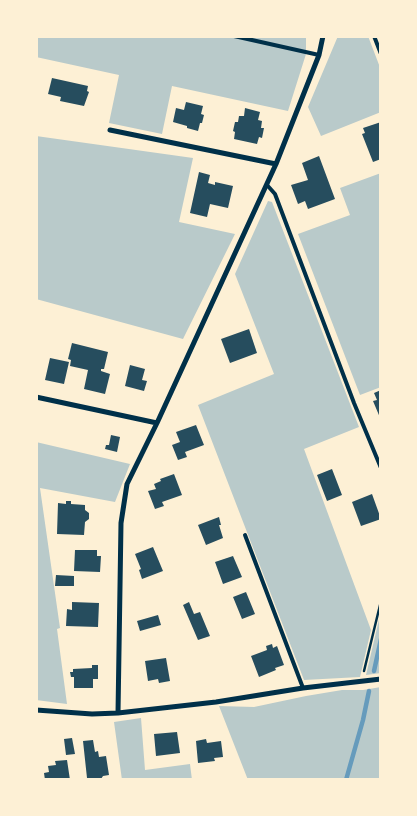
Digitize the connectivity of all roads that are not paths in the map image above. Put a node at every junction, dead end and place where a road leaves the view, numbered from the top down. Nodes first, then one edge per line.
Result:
1 (234, 36) edge
2 (322, 36) edge
3 (374, 36) edge
4 (381, 54) edge
5 (319, 55) junction
6 (110, 130) dead end
7 (276, 164) junction
8 (267, 184) junction
9 (36, 397) edge
10 (157, 424) junction
11 (381, 468) edge
12 (245, 535) dead end
13 (381, 679) edge
14 (303, 688) junction
15 (36, 710) edge
16 (118, 712) junction

1 - 5 lane
2 - 5 street
3 - 4 lane
5 - 7 street
6 - 7 street
7 - 8 street
8 - 10 street
8 - 11 lane
9 - 10 street
10 - 16 street
12 - 14 lane
13 - 14 street
14 - 16 street
15 - 16 street

